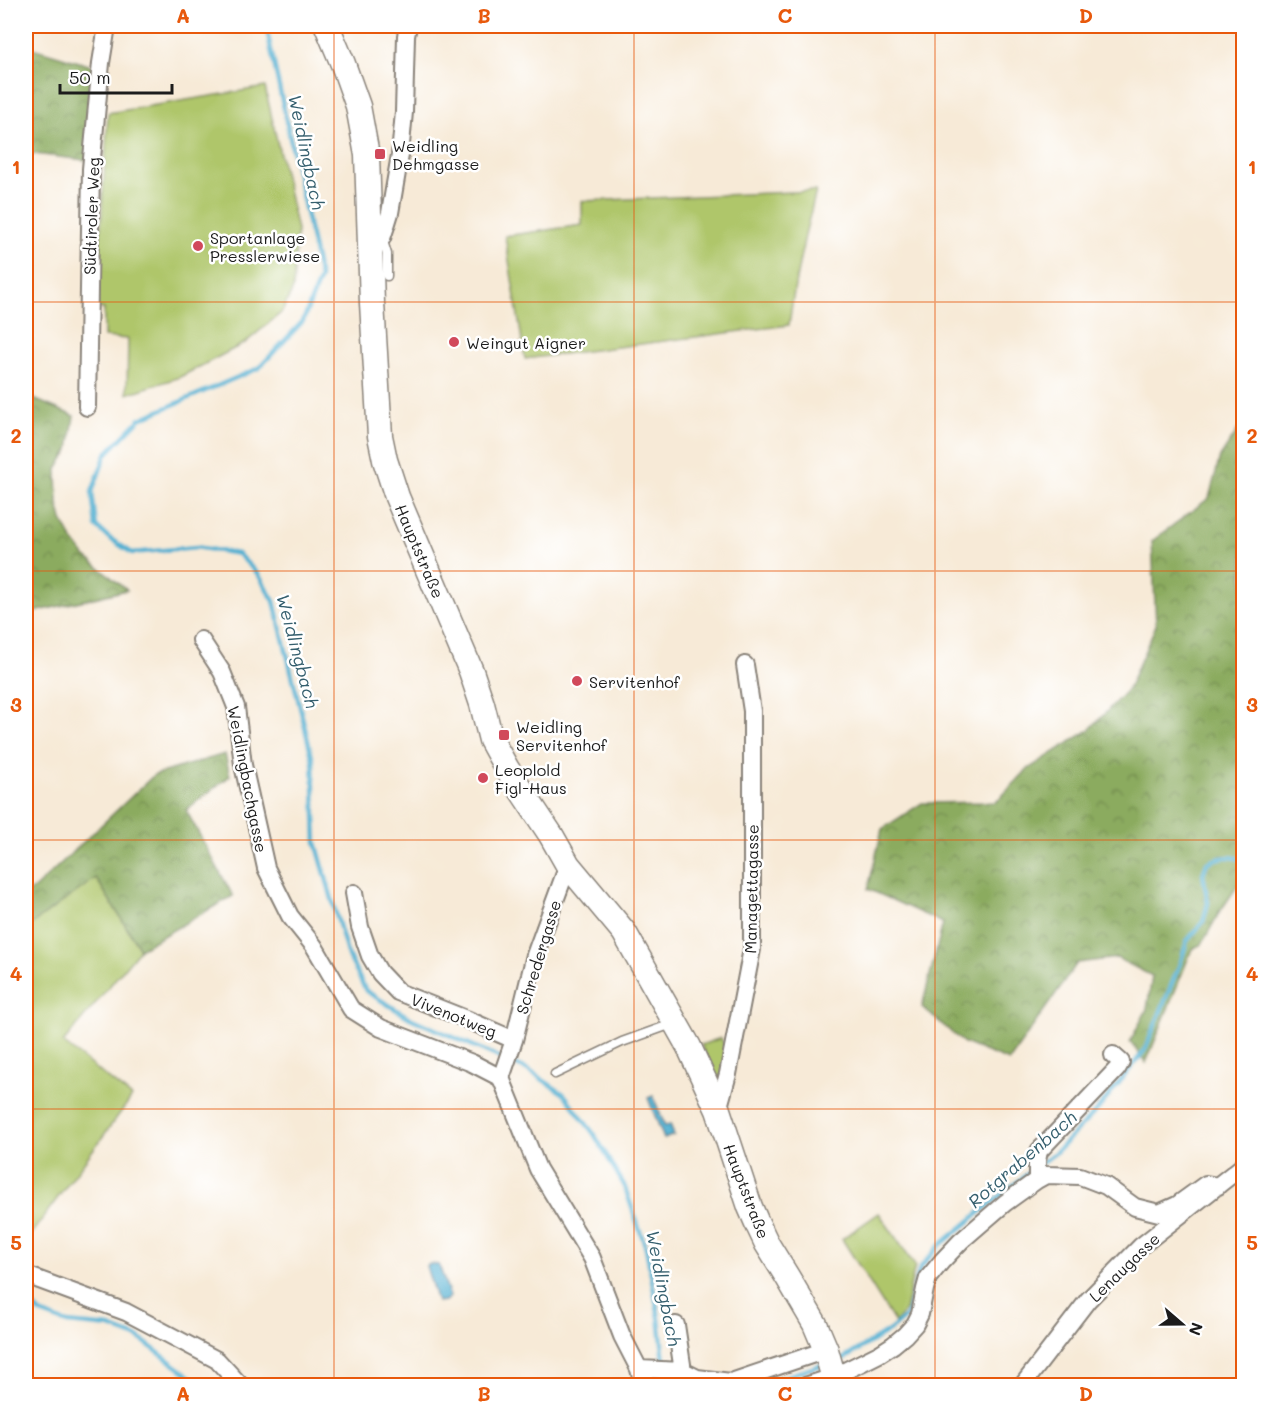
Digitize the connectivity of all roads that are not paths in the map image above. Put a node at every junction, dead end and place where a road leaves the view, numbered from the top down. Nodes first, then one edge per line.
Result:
1 (107, 26) edge
2 (327, 26) edge
3 (408, 26) edge
4 (376, 244) junction
5 (387, 276) dead end
6 (87, 407) dead end
7 (201, 640) dead end
8 (745, 666) dead end
9 (568, 866) junction
10 (354, 893) dead end
11 (675, 1023) junction
12 (512, 1044) junction
13 (1113, 1055) dead end
14 (502, 1073) junction
15 (555, 1074) dead end
16 (718, 1110) junction
17 (1244, 1165) edge
18 (1037, 1180) junction
19 (1218, 1186) junction
20 (26, 1275) edge
21 (676, 1325) dead end
22 (831, 1368) edge
23 (679, 1370) junction
24 (645, 1375) edge
25 (241, 1386) edge
26 (805, 1386) edge
27 (1022, 1386) edge

1 - 6 street, Südtiroler Weg
2 - 4 main road, Hauptstraße
3 - 4 street
4 - 5 lane
4 - 9 main road, Hauptstraße
7 - 14 street, Weidlingbachgasse
8 - 16 street, Managettagasse
9 - 11 main road, Hauptstraße
9 - 12 street, Schredergasse
10 - 12 street, Vivenotweg
11 - 15 lane
11 - 16 main road, Hauptstraße
12 - 14 street, Schredergasse
13 - 18 street
14 - 24 street
16 - 22 main road, Hauptstraße
17 - 19 street, Lenaugasse
18 - 19 street
18 - 22 street
19 - 27 street, Lenaugasse
20 - 25 street
21 - 23 street
22 - 23 street
22 - 26 street
23 - 24 street

